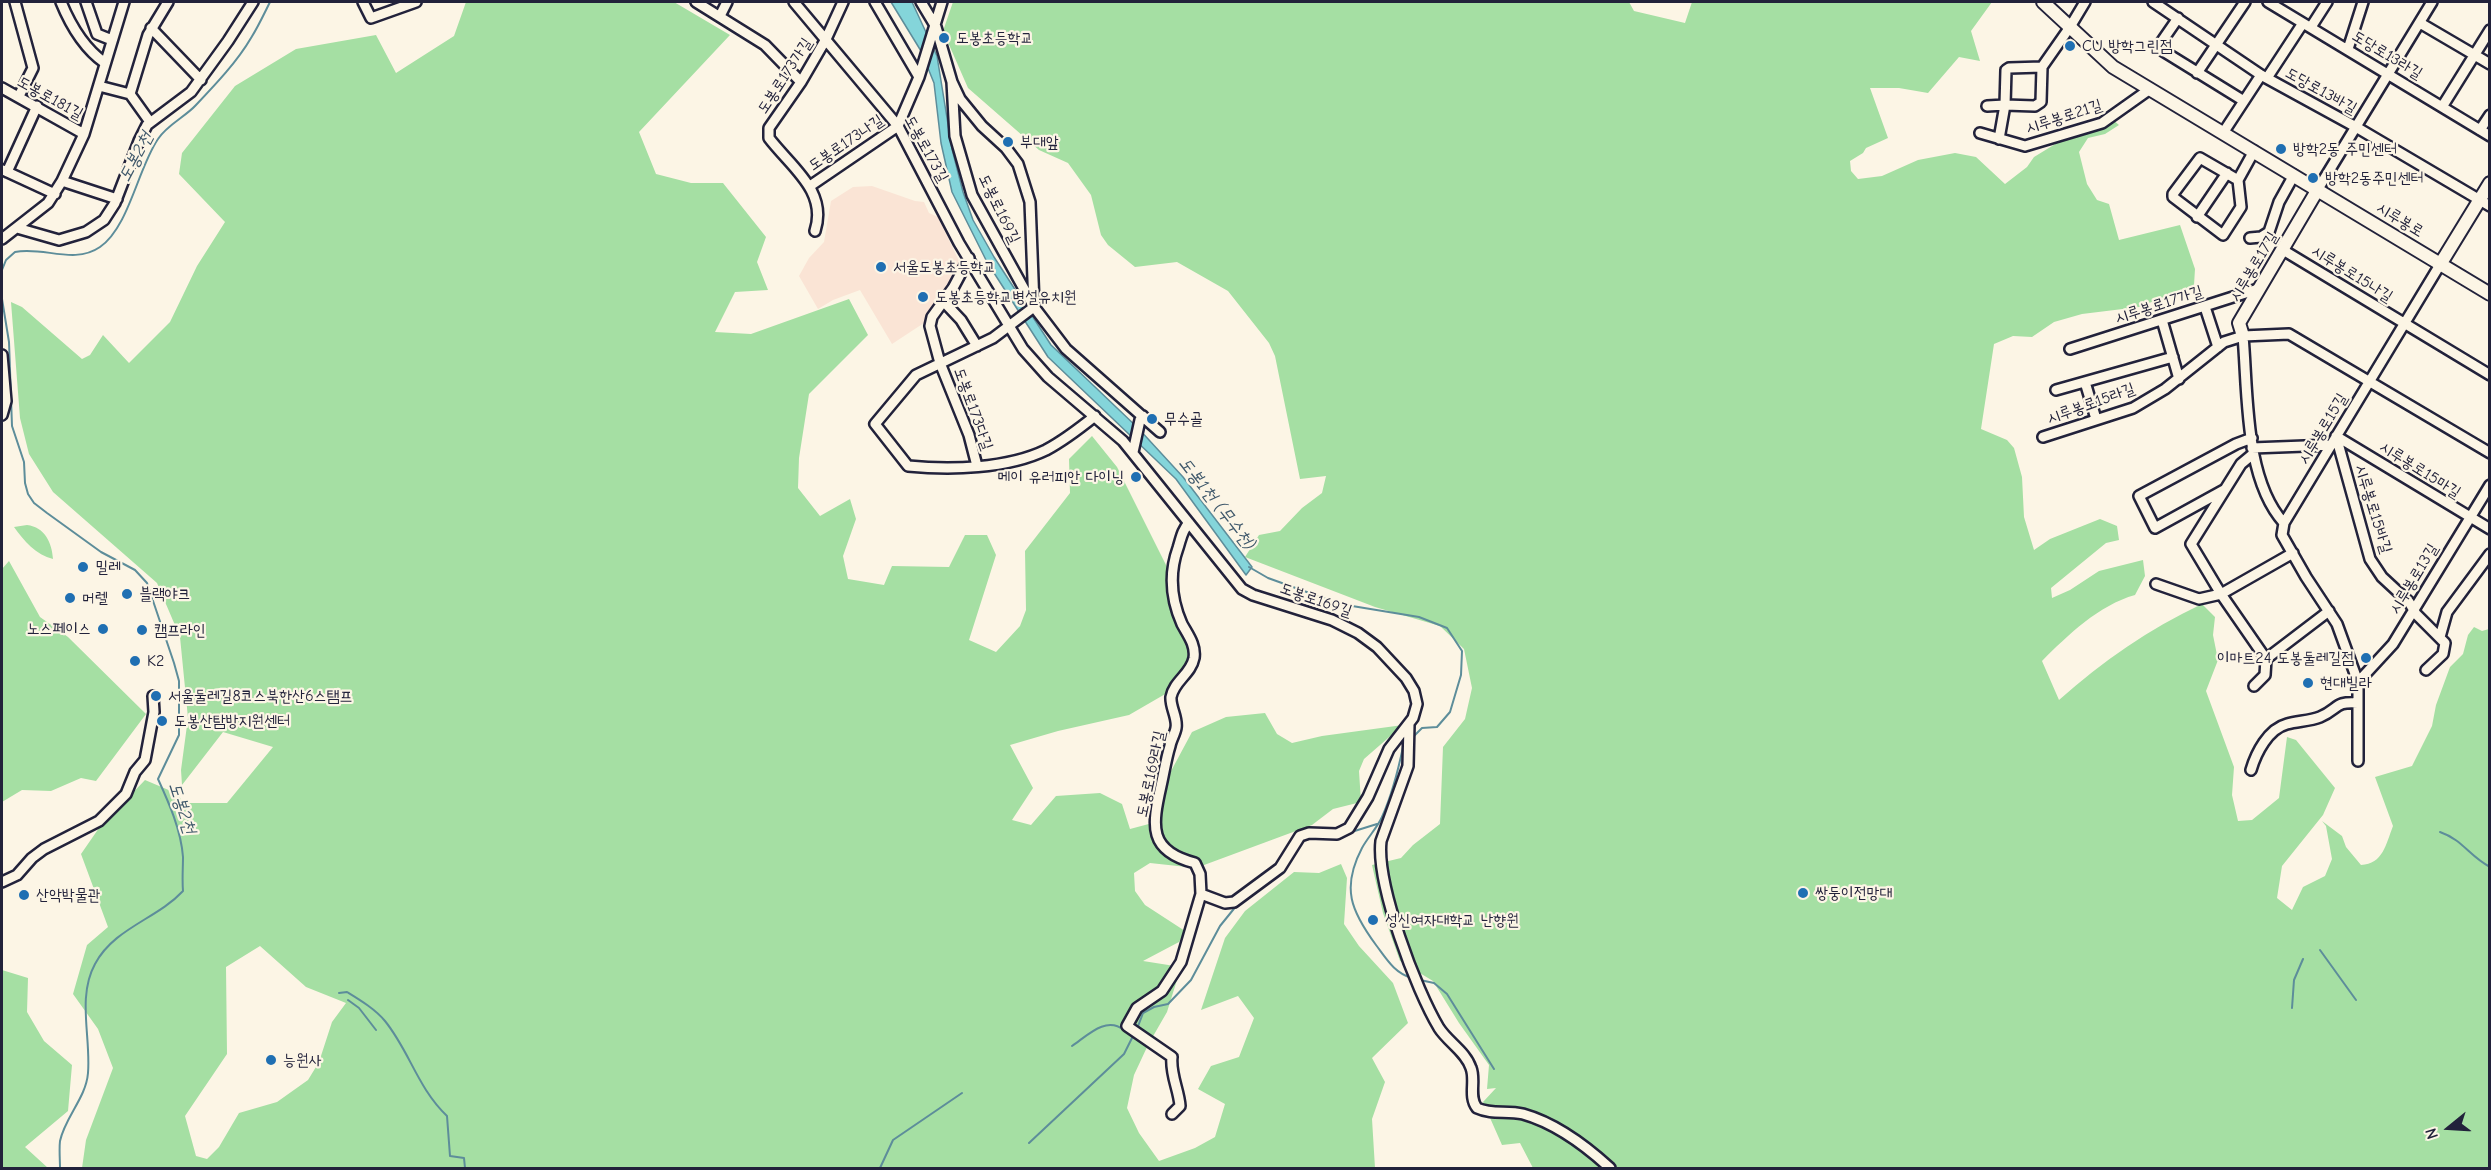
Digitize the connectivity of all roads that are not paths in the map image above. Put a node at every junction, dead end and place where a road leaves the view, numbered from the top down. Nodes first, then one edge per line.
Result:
1 (15, 2) edge
2 (61, 2) edge
3 (86, 2) edge
4 (124, 2) edge
5 (168, 2) edge
6 (253, 2) edge
7 (363, 2) edge
8 (416, 2) edge
9 (696, 2) edge
10 (727, 2) edge
11 (794, 2) edge
12 (843, 2) edge
13 (875, 2) edge
14 (921, 2) edge
15 (942, 2) edge
16 (2043, 2) edge
17 (2085, 2) edge
18 (2153, 2) edge
19 (2245, 2) edge
20 (2268, 2) edge
21 (2327, 2) edge
22 (2363, 2) edge
23 (2432, 2) edge
24 (2285, 5) edge
25 (720, 16) junction
26 (2178, 18) junction
27 (2420, 23) junction
28 (2307, 25) junction
29 (2070, 27) junction
30 (151, 28) junction
31 (935, 29) junction
32 (2490, 30) edge
33 (826, 39) junction
34 (112, 40) junction
35 (2218, 44) junction
36 (2348, 49) junction
37 (2475, 55) junction
38 (105, 63) junction
39 (2490, 64) edge
40 (2042, 67) junction
41 (2197, 73) junction
42 (920, 74) junction
43 (2389, 74) junction
44 (2264, 76) junction
45 (201, 80) junction
46 (801, 82) junction
47 (952, 82) junction
48 (99, 86) junction
49 (2, 88) edge
50 (2150, 89) junction
51 (130, 94) junction
52 (19, 96) junction
53 (2244, 101) junction
54 (2005, 105) junction
55 (37, 106) junction
56 (1987, 106) dead end
57 (2442, 107) junction
58 (2490, 115) edge
59 (150, 122) junction
60 (898, 126) junction
61 (2356, 127) junction
62 (2480, 130) junction
63 (1980, 133) dead end
64 (2223, 133) junction
65 (84, 134) junction
66 (2490, 136) edge
67 (1999, 139) junction
68 (2254, 151) junction
69 (4, 170) edge
70 (2227, 174) junction
71 (2294, 175) junction
72 (2238, 180) junction
73 (62, 181) junction
74 (2490, 183) edge
75 (810, 186) junction
76 (2318, 189) junction
77 (55, 194) junction
78 (117, 199) junction
79 (2485, 203) edge
80 (2197, 217) junction
81 (17, 228) junction
82 (815, 231) dead end
83 (2250, 238) dead end
84 (2, 239) edge
85 (2283, 250) junction
86 (969, 258) junction
87 (2441, 263) junction
88 (2258, 289) junction
89 (2490, 294) edge
90 (944, 302) junction
91 (2205, 307) junction
92 (1033, 308) junction
93 (2162, 320) junction
94 (2404, 324) junction
95 (1011, 326) junction
96 (2242, 336) junction
97 (977, 346) junction
98 (2218, 347) junction
99 (2070, 349) dead end
100 (2, 355) edge
101 (2173, 357) junction
102 (940, 363) junction
103 (2490, 375) edge
104 (2179, 379) junction
105 (2370, 381) junction
106 (2085, 382) junction
107 (2056, 390) dead end
108 (2, 415) edge
109 (1095, 416) junction
110 (1141, 418) junction
111 (2096, 419) junction
112 (1160, 432) dead end
113 (2336, 436) junction
114 (2043, 437) dead end
115 (2331, 445) junction
116 (2252, 447) junction
117 (1134, 450) junction
118 (2490, 453) edge
119 (977, 466) junction
120 (2490, 485) edge
121 (2226, 489) junction
122 (2468, 517) junction
123 (2284, 523) junction
124 (1189, 524) junction
125 (2490, 530) edge
126 (2293, 553) junction
127 (2490, 554) edge
128 (2156, 584) dead end
129 (2221, 594) junction
130 (2413, 609) junction
131 (2329, 611) junction
132 (2440, 637) junction
133 (2266, 660) junction
134 (2426, 670) dead end
135 (2358, 682) junction
136 (2254, 686) dead end
137 (153, 696) dead end
138 (2358, 703) junction
139 (1409, 726) junction
140 (2358, 761) dead end
141 (2250, 770) dead end
142 (2, 882) edge
143 (1201, 894) junction
144 (1172, 1114) dead end
145 (1610, 1168) edge

1 - 52 street
2 - 38 street
3 - 34 street
4 - 34 street, 도봉로181길
5 - 30 street
6 - 45 street
7 - 8 street
9 - 25 street
10 - 25 street
11 - 33 street, 도봉로173길
12 - 33 street, 도봉로173가길
13 - 42 street
14 - 31 street, 도봉로169길
15 - 31 street
16 - 29 street, 시루봉로
17 - 29 street
18 - 26 street, 도당로13바길
19 - 35 street
20 - 24 street, 도당로13라길
21 - 28 street
22 - 36 street
23 - 27 street
24 - 28 street, 도당로13라길
25 - 46 street
26 - 35 street, 도당로13바길
26 - 41 street
27 - 37 street
27 - 43 street
28 - 36 street, 도당로13라길
28 - 44 street
29 - 40 street
29 - 50 street, 시루봉로
30 - 45 street
30 - 51 street
31 - 42 street
31 - 47 street, 도봉로169길
32 - 37 street
33 - 46 street, 도봉로173가길
33 - 60 street, 도봉로173길
34 - 38 street, 도봉로181길
35 - 41 street
35 - 44 street, 도당로13바길
36 - 43 street, 도당로13라길
37 - 39 street
37 - 57 street
38 - 48 street, 도봉로181길
40 - 54 street
40 - 54 street
41 - 53 street
42 - 60 street
43 - 57 street, 도당로13라길
43 - 61 street
44 - 53 street
44 - 61 street, 도당로13바길
45 - 59 street
46 - 75 street, 도봉로173가길
47 - 92 street, 도봉로169길
47 - 92 street, 도봉로169길
48 - 51 street
48 - 65 street, 도봉로181길
49 - 52 street, 도봉로181길
50 - 64 street, 시루봉로
50 - 67 street, 시루봉로21길
51 - 59 street
52 - 55 street, 도봉로181길
53 - 64 street
54 - 56 street
54 - 67 street
55 - 65 street, 도봉로181길
55 - 69 street
57 - 62 street, 도당로13라길
58 - 62 street
59 - 78 street
60 - 75 street, 도봉로173나길
60 - 86 street, 도봉로173길
61 - 76 street
61 - 79 street, 도당로13바길
62 - 66 street, 도당로13라길
63 - 67 street, 시루봉로21길
64 - 68 street, 시루봉로
65 - 73 street, 도봉로181길
68 - 71 street, 시루봉로
68 - 72 street
69 - 77 street
70 - 72 street
70 - 80 street
70 - 80 street
71 - 76 street, 시루봉로
71 - 83 street
72 - 80 street
73 - 77 street, 도봉로181길
73 - 78 street
74 - 79 street
75 - 82 street
76 - 85 street, 시루봉로17길
76 - 87 street, 시루봉로
77 - 81 street, 도봉로181길
78 - 81 street
79 - 87 street
81 - 84 street, 도봉로181길
85 - 88 street, 시루봉로17길
85 - 94 street, 시루봉로15나길
86 - 90 street, 도봉로173다길
86 - 95 street, 도봉로173길
87 - 89 street, 시루봉로
87 - 94 street, 시루봉로15길
88 - 91 street, 시루봉로17가길
88 - 96 street, 시루봉로17길
90 - 97 street, 도봉로173다길
90 - 102 street, 도봉로173다길
91 - 93 street, 시루봉로17가길
91 - 98 street
92 - 95 street
92 - 110 street, 도봉로169길
93 - 99 street, 시루봉로17가길
93 - 101 street
94 - 103 street, 시루봉로15나길
94 - 105 street, 시루봉로15길
95 - 97 street
95 - 109 street, 도봉로173길
96 - 98 street, 시루봉로15라길
96 - 105 street, 시루봉로15라길
96 - 116 street, 시루봉로17길
97 - 102 street
98 - 104 street, 시루봉로15라길
100 - 108 street
101 - 104 street
101 - 106 street, 시루봉로15라길
102 - 119 street, 도봉로173다길
102 - 119 street, 도봉로173다길
104 - 111 street, 시루봉로15라길
105 - 113 street, 시루봉로15길
105 - 118 street, 시루봉로15라길
106 - 107 street, 시루봉로15라길
106 - 111 street
109 - 117 street, 도봉로173길
109 - 119 street, 도봉로173다길
110 - 112 street, 도봉로169길
110 - 117 street
111 - 114 street, 시루봉로15라길
113 - 115 street, 시루봉로15길
113 - 122 street, 시루봉로15마길
113 - 130 street, 시루봉로15바길
115 - 116 street
115 - 123 street, 시루봉로15길
116 - 121 street
116 - 121 street
116 - 123 street, 시루봉로17길
117 - 124 street, 도봉로169길
120 - 122 street, 시루봉로13길
121 - 129 street
122 - 125 street, 시루봉로15마길
122 - 130 street, 시루봉로13길
123 - 126 street
124 - 139 street, 도봉로169길
124 - 143 street, 도봉로169라길
126 - 129 street
126 - 131 street
127 - 132 street
128 - 129 street
129 - 133 street
130 - 132 street, 시루봉로15바길
130 - 135 street, 시루봉로13길
131 - 133 street
131 - 135 street
132 - 134 street
133 - 136 street
135 - 138 street
137 - 142 street
138 - 140 street
138 - 141 street
139 - 143 street, 도봉로169길
139 - 145 street
143 - 144 street, 도봉로169라길

